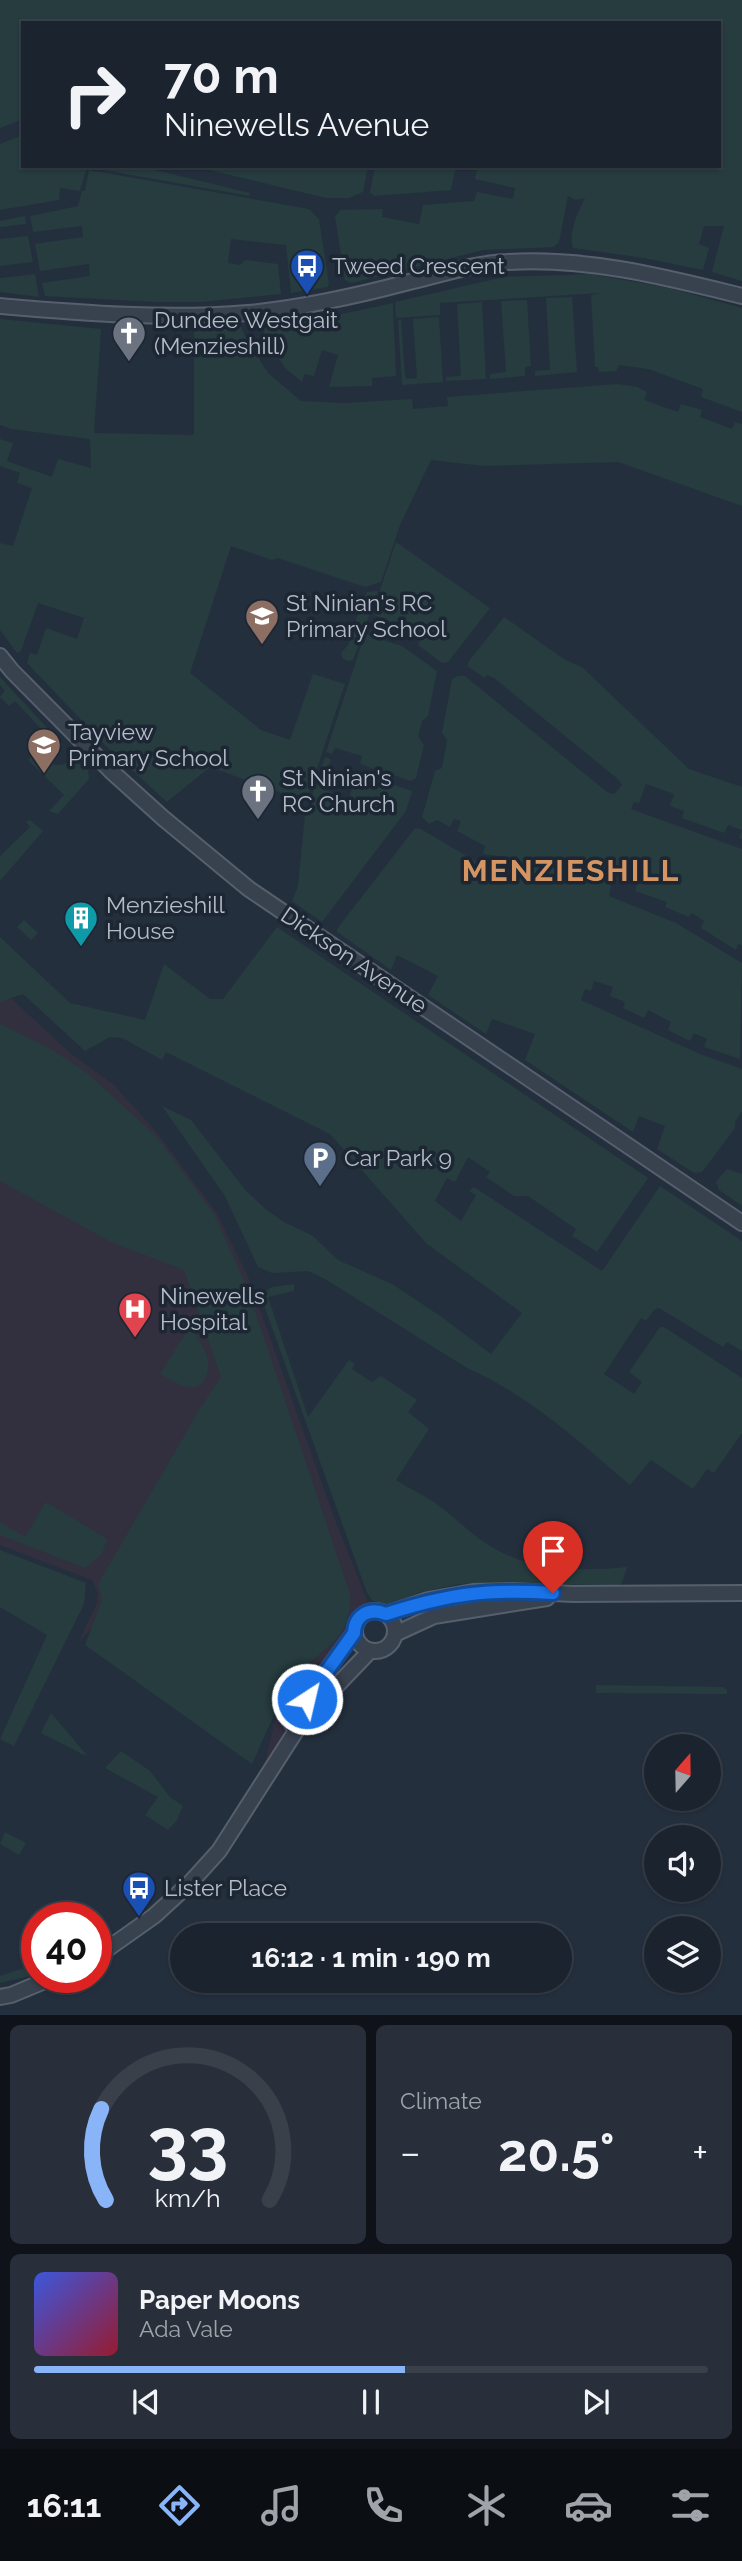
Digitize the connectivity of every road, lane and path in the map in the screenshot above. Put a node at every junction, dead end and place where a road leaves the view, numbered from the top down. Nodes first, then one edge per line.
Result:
1 (742, 296) edge
2 (0, 306) edge
3 (0, 656) edge
4 (742, 1223) edge
5 (742, 1593) edge
6 (573, 1594) junction
7 (386, 1614) junction
8 (354, 1633) junction
9 (395, 1634) junction
10 (370, 1651) junction
11 (244, 1811) junction
12 (112, 1946) edge
13 (21, 1991) edge
14 (0, 1997) edge

1 - 2 street
3 - 4 street, Dickson Avenue
5 - 6 street
6 - 7 street
6 - 9 street
7 - 8 street
7 - 9 street
8 - 10 street
8 - 11 street
9 - 10 street
10 - 11 street
11 - 12 street
13 - 14 street

